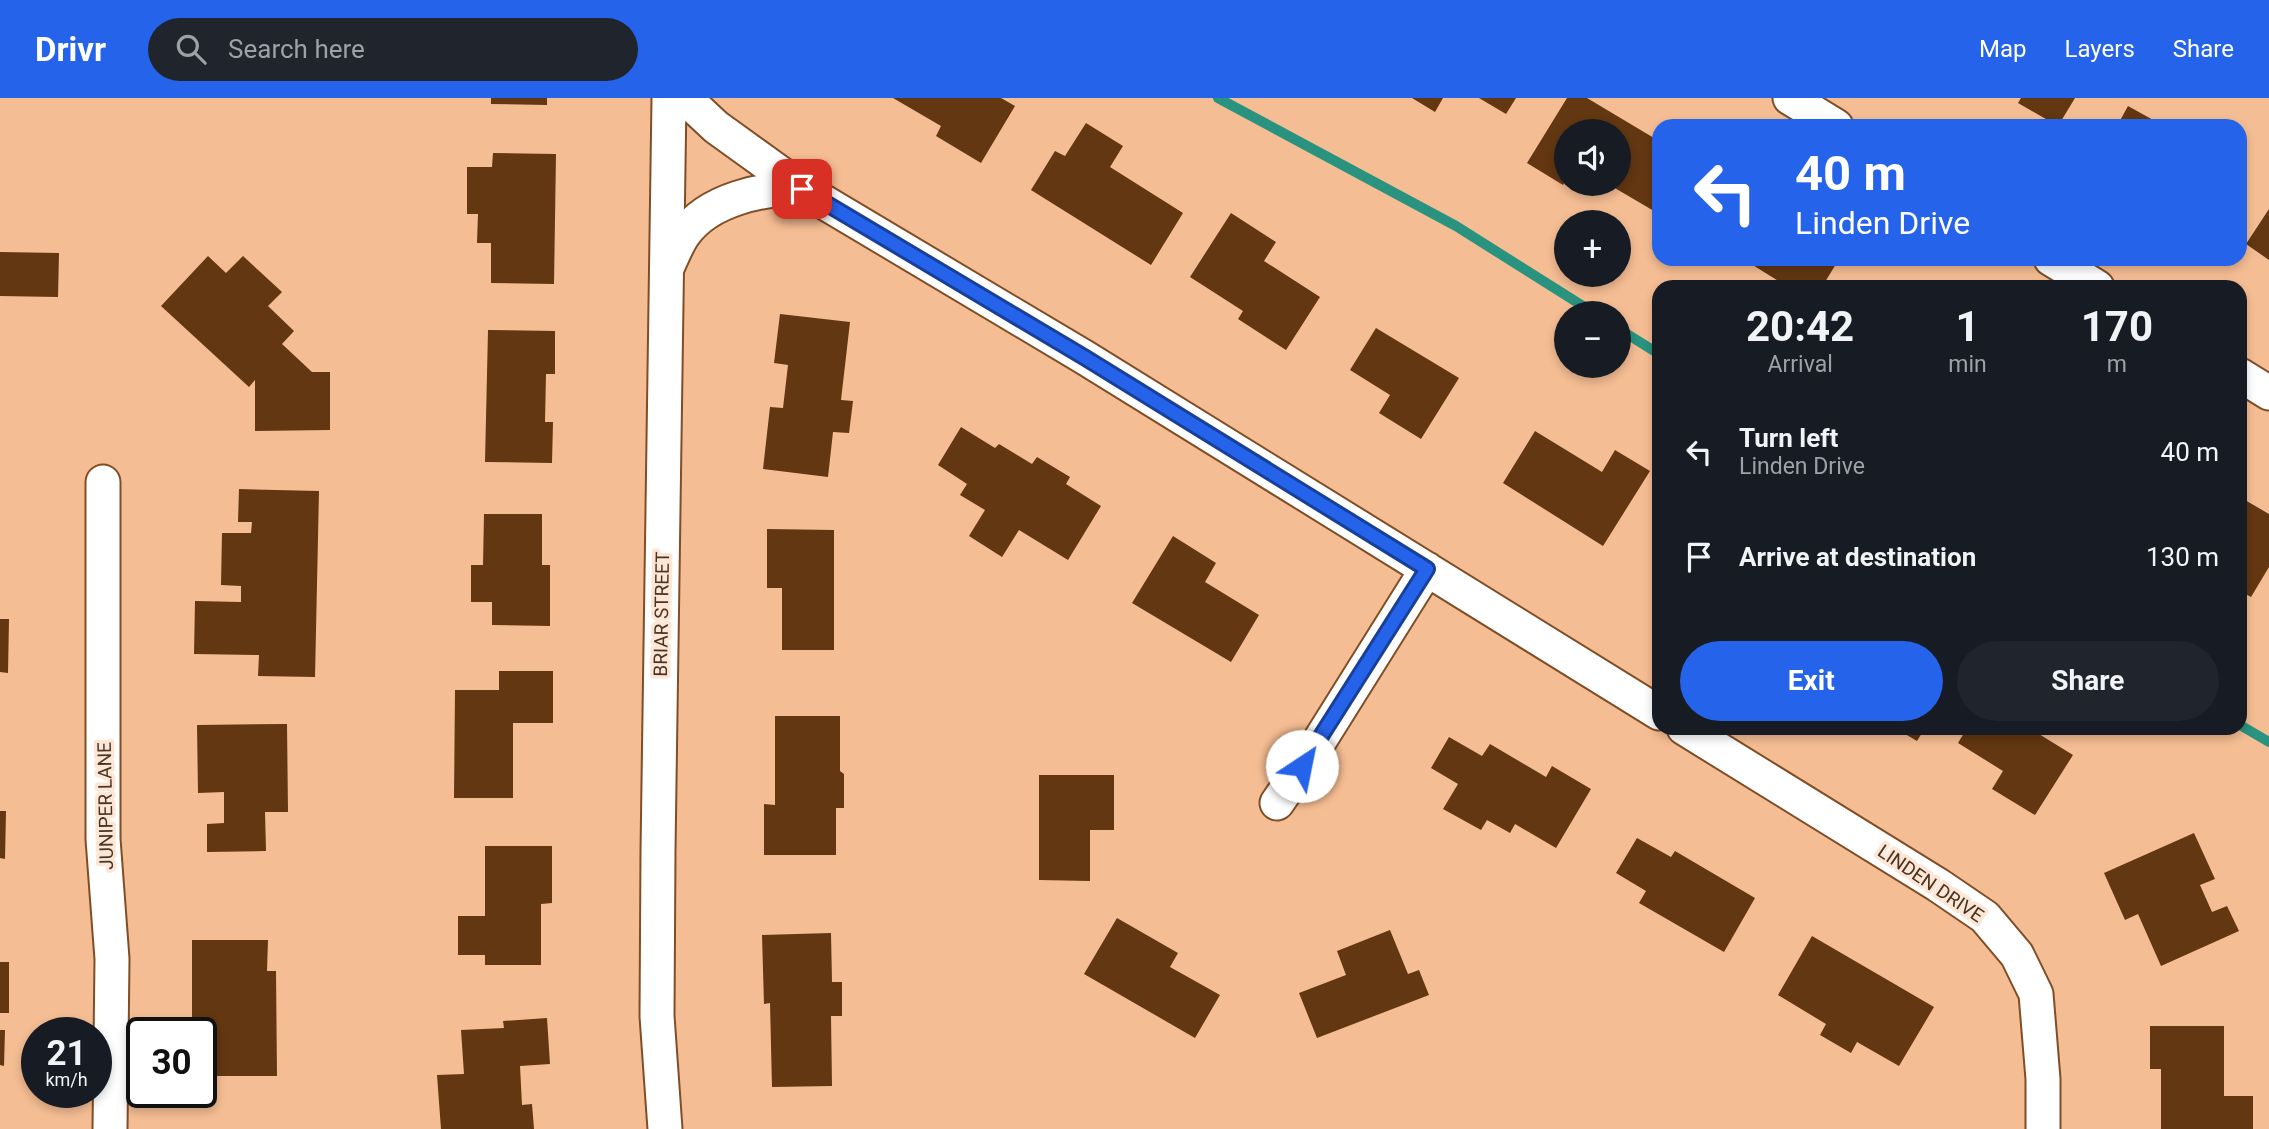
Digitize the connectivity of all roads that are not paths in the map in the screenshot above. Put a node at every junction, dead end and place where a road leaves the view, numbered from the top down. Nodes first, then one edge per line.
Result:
1 (668, 98) edge
2 (685, 98) edge
3 (1790, 98) edge
4 (1824, 119) edge
5 (802, 189) junction
6 (2062, 266) edge
7 (666, 270) junction
8 (2086, 280) edge
9 (2247, 379) edge
10 (2269, 393) edge
11 (103, 482) dead end
12 (1427, 569) junction
13 (1652, 709) edge
14 (1695, 735) edge
15 (1277, 803) dead end
16 (110, 1129) edge
17 (665, 1129) edge
18 (2043, 1129) edge

1 - 7 street, BRIAR STREET
2 - 5 street
3 - 4 street
5 - 7 street
5 - 12 street
6 - 8 street
7 - 17 street, BRIAR STREET
9 - 10 street
11 - 16 street, JUNIPER LANE
12 - 13 street
12 - 15 street
14 - 18 street, LINDEN DRIVE

